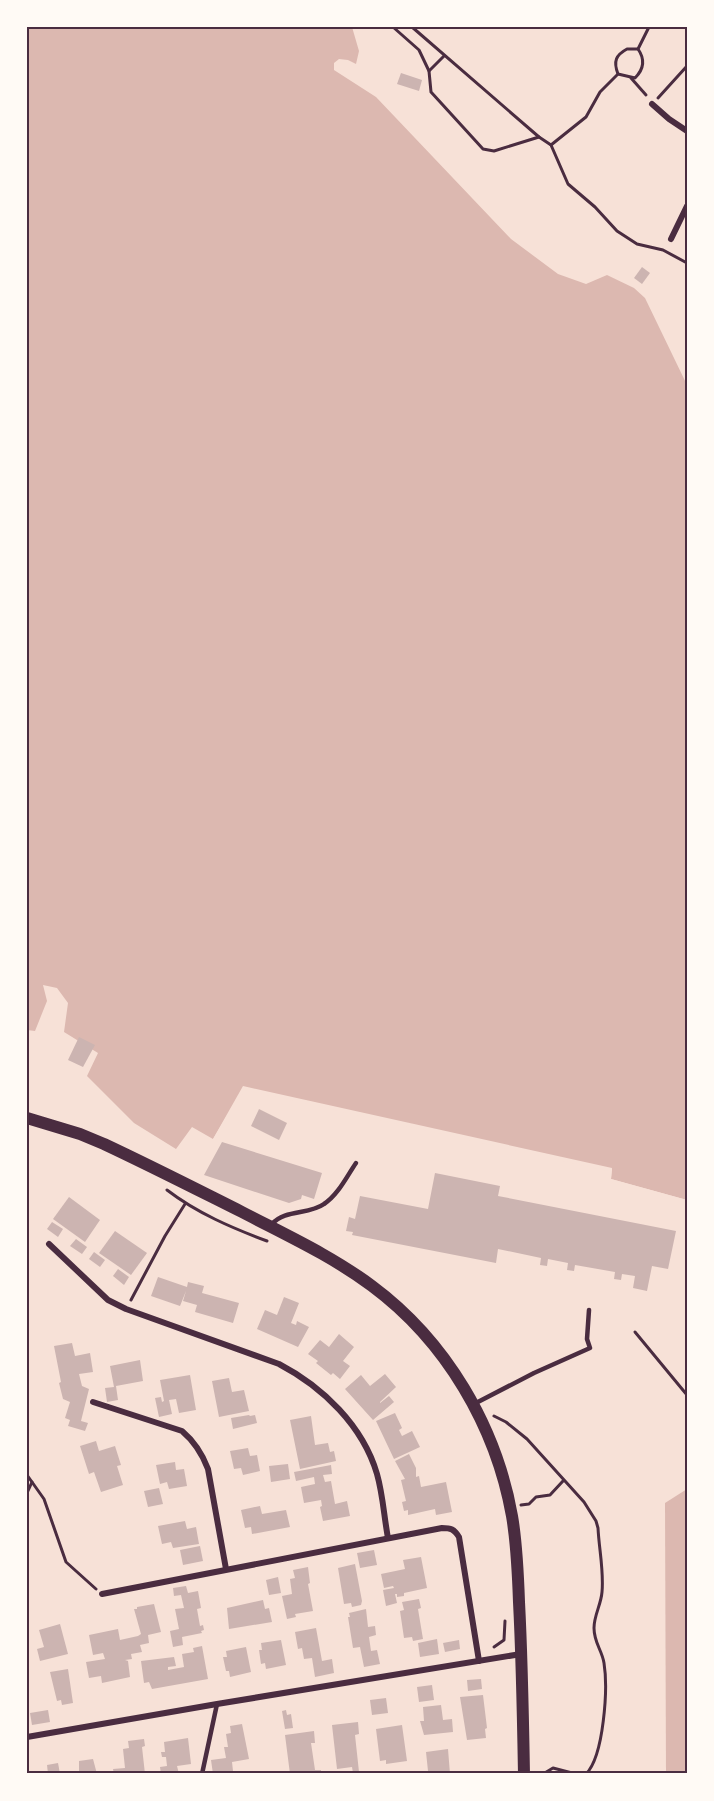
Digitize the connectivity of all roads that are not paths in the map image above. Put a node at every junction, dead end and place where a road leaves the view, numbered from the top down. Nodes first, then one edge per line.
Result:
1 (652, 104) road end
2 (687, 131) edge
3 (687, 206) edge
4 (671, 239) dead end
5 (27, 1118) edge
6 (357, 1163) dead end
7 (270, 1227) junction
8 (49, 1244) dead end
9 (589, 1310) dead end
10 (93, 1402) dead end
11 (474, 1404) junction
12 (388, 1538) junction
13 (226, 1569) junction
14 (102, 1594) road end
15 (521, 1654) junction
16 (479, 1661) junction
17 (217, 1704) junction
18 (27, 1737) edge
19 (202, 1774) edge
20 (524, 1774) edge

1 - 2 street
3 - 4 street
5 - 7 main road
6 - 7 lane
7 - 11 main road
8 - 12 street
9 - 11 lane
10 - 13 street
11 - 15 main road
12 - 13 street
12 - 16 street
13 - 14 street
15 - 16 street
15 - 20 main road
16 - 17 street
17 - 18 street
17 - 19 lane

